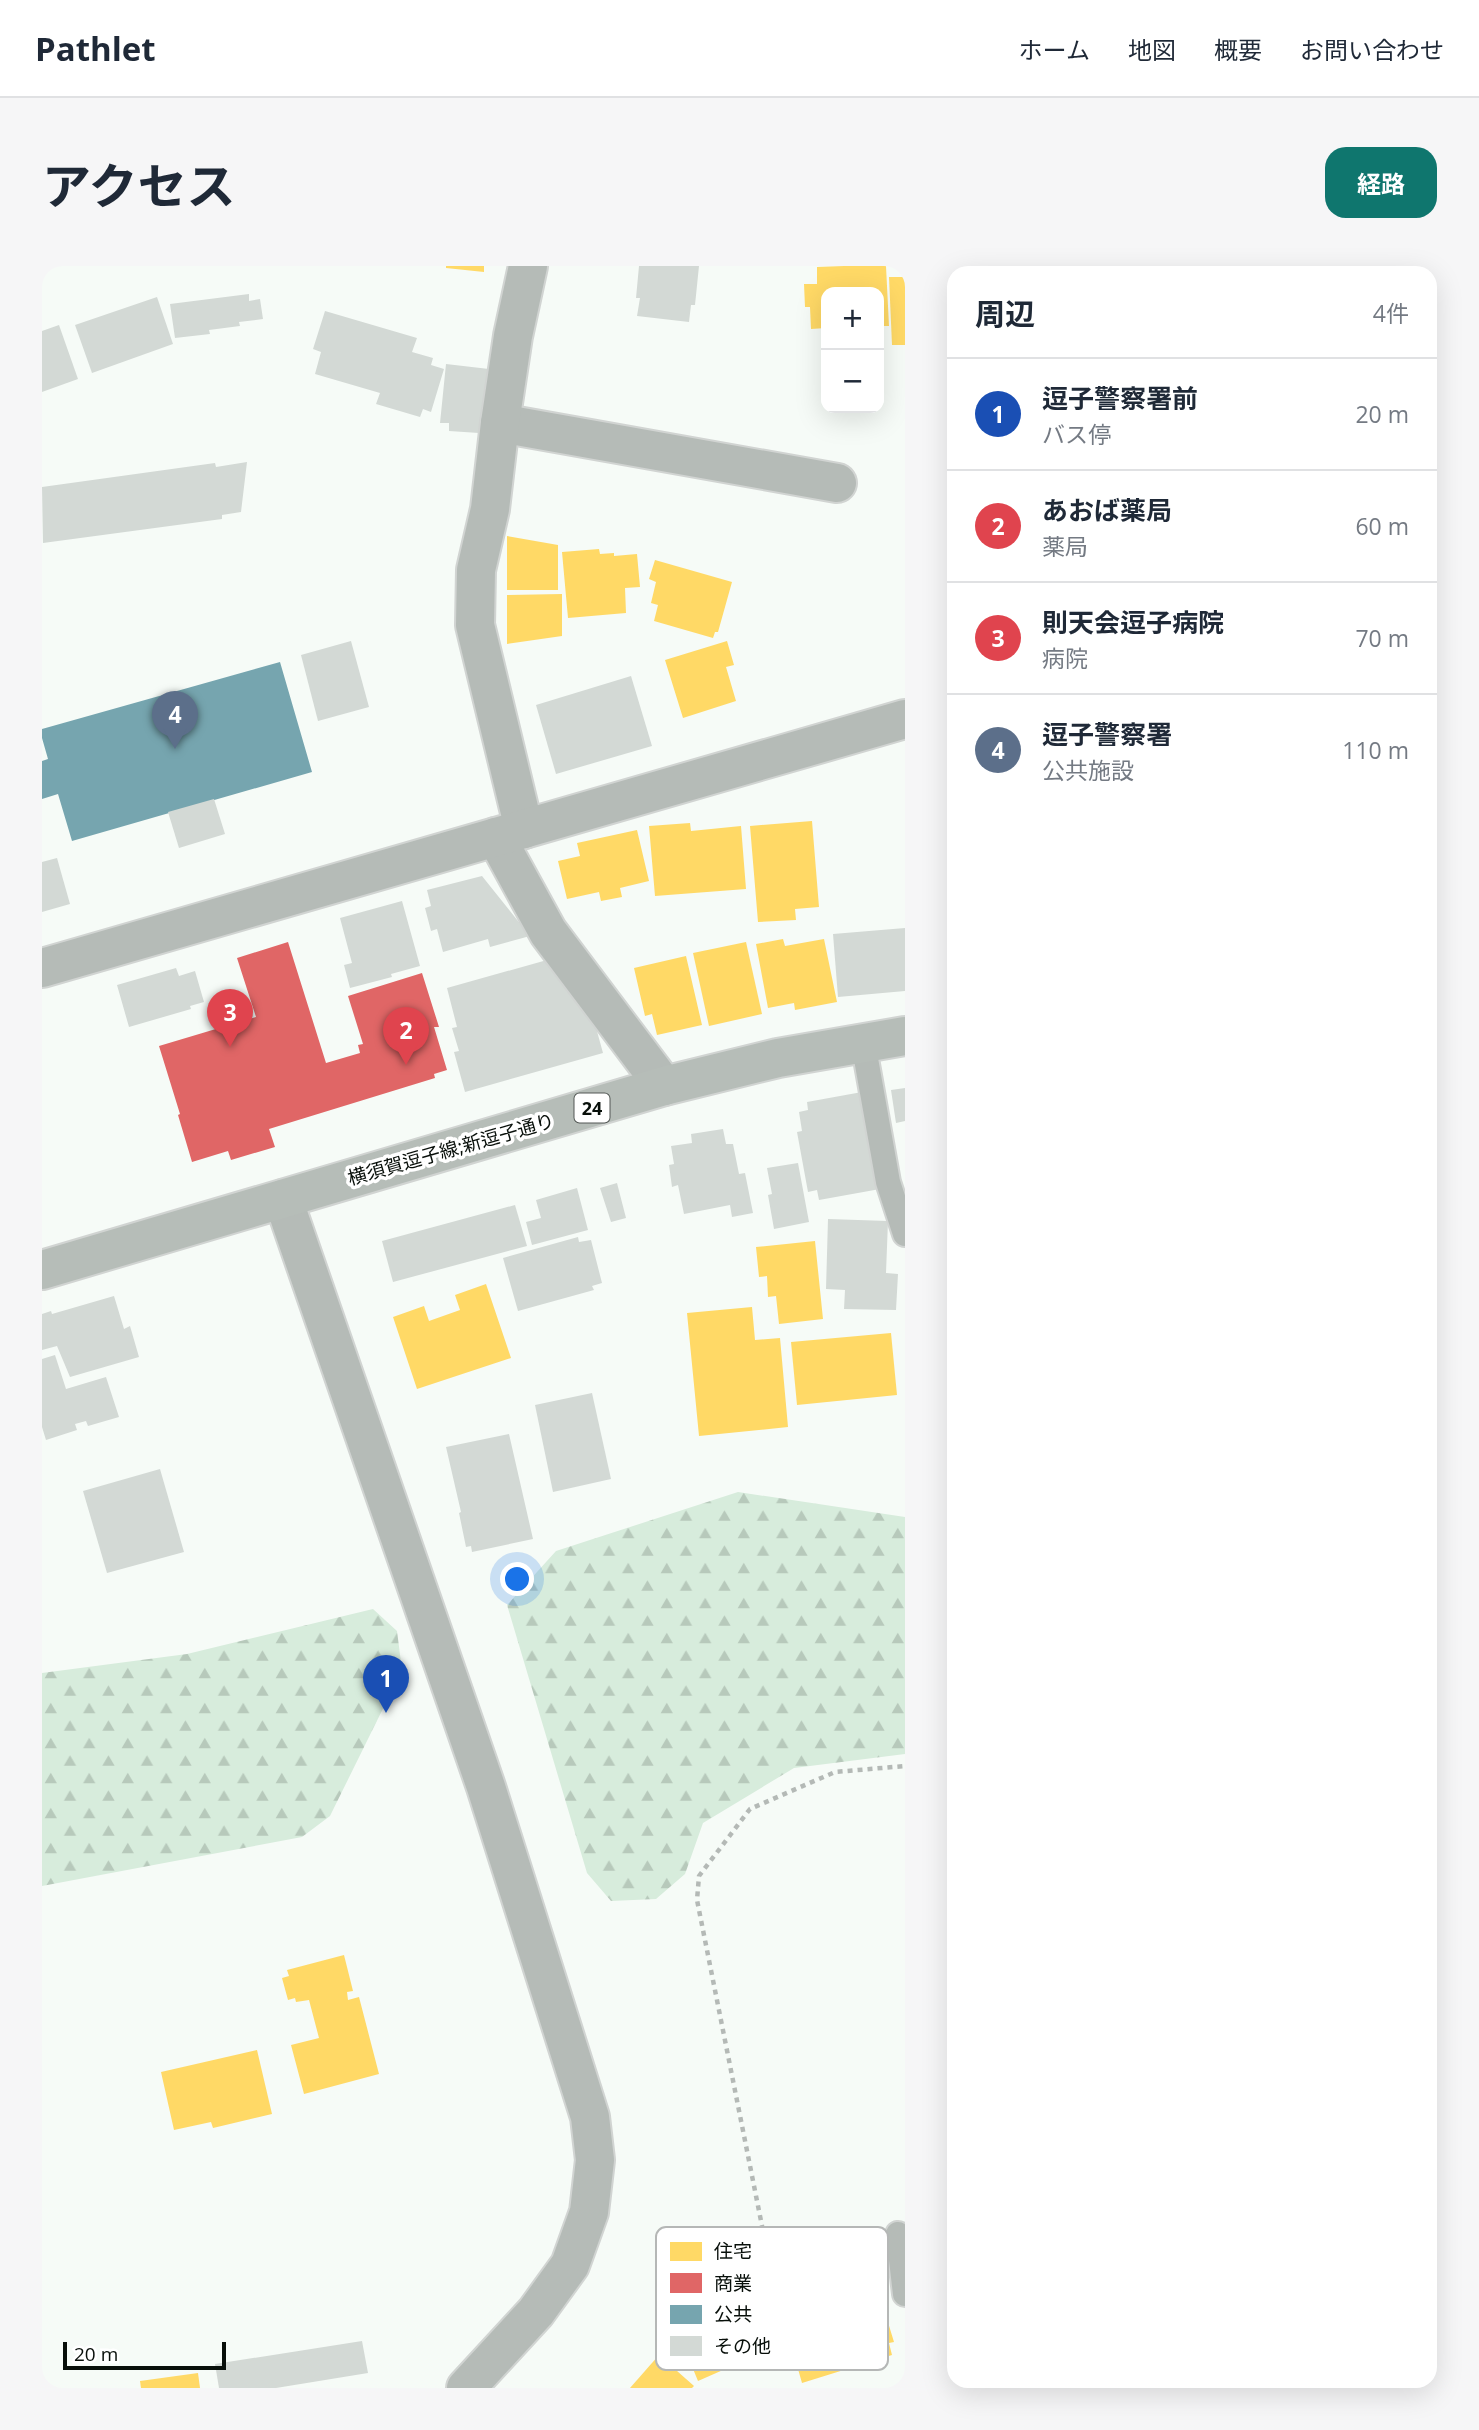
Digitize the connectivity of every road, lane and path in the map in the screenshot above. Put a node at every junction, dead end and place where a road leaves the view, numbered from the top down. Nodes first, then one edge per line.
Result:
1 (528, 266) edge
2 (500, 424) junction
3 (837, 483) dead end
4 (905, 719) edge
5 (510, 833) junction
6 (42, 968) edge
7 (905, 1036) edge
8 (863, 1042) junction
9 (664, 1086) junction
10 (284, 1199) junction
11 (905, 1234) edge
12 (42, 1270) edge
13 (905, 1766) edge
14 (762, 2227) edge
15 (898, 2234) joint
16 (888, 2236) edge
17 (905, 2294) edge
18 (466, 2388) edge

1 - 2 street
2 - 3 street
2 - 5 street
4 - 5 street
5 - 6 street
5 - 9 street
7 - 8 main road, 横須賀逗子線;新逗子通り / 24
8 - 9 main road, 横須賀逗子線;新逗子通り / 24
8 - 11 lane
9 - 10 main road, 横須賀逗子線;新逗子通り / 24
10 - 12 main road, 横須賀逗子線;新逗子通り / 24
10 - 18 street
13 - 14 path
15 - 16 path
15 - 17 lane

